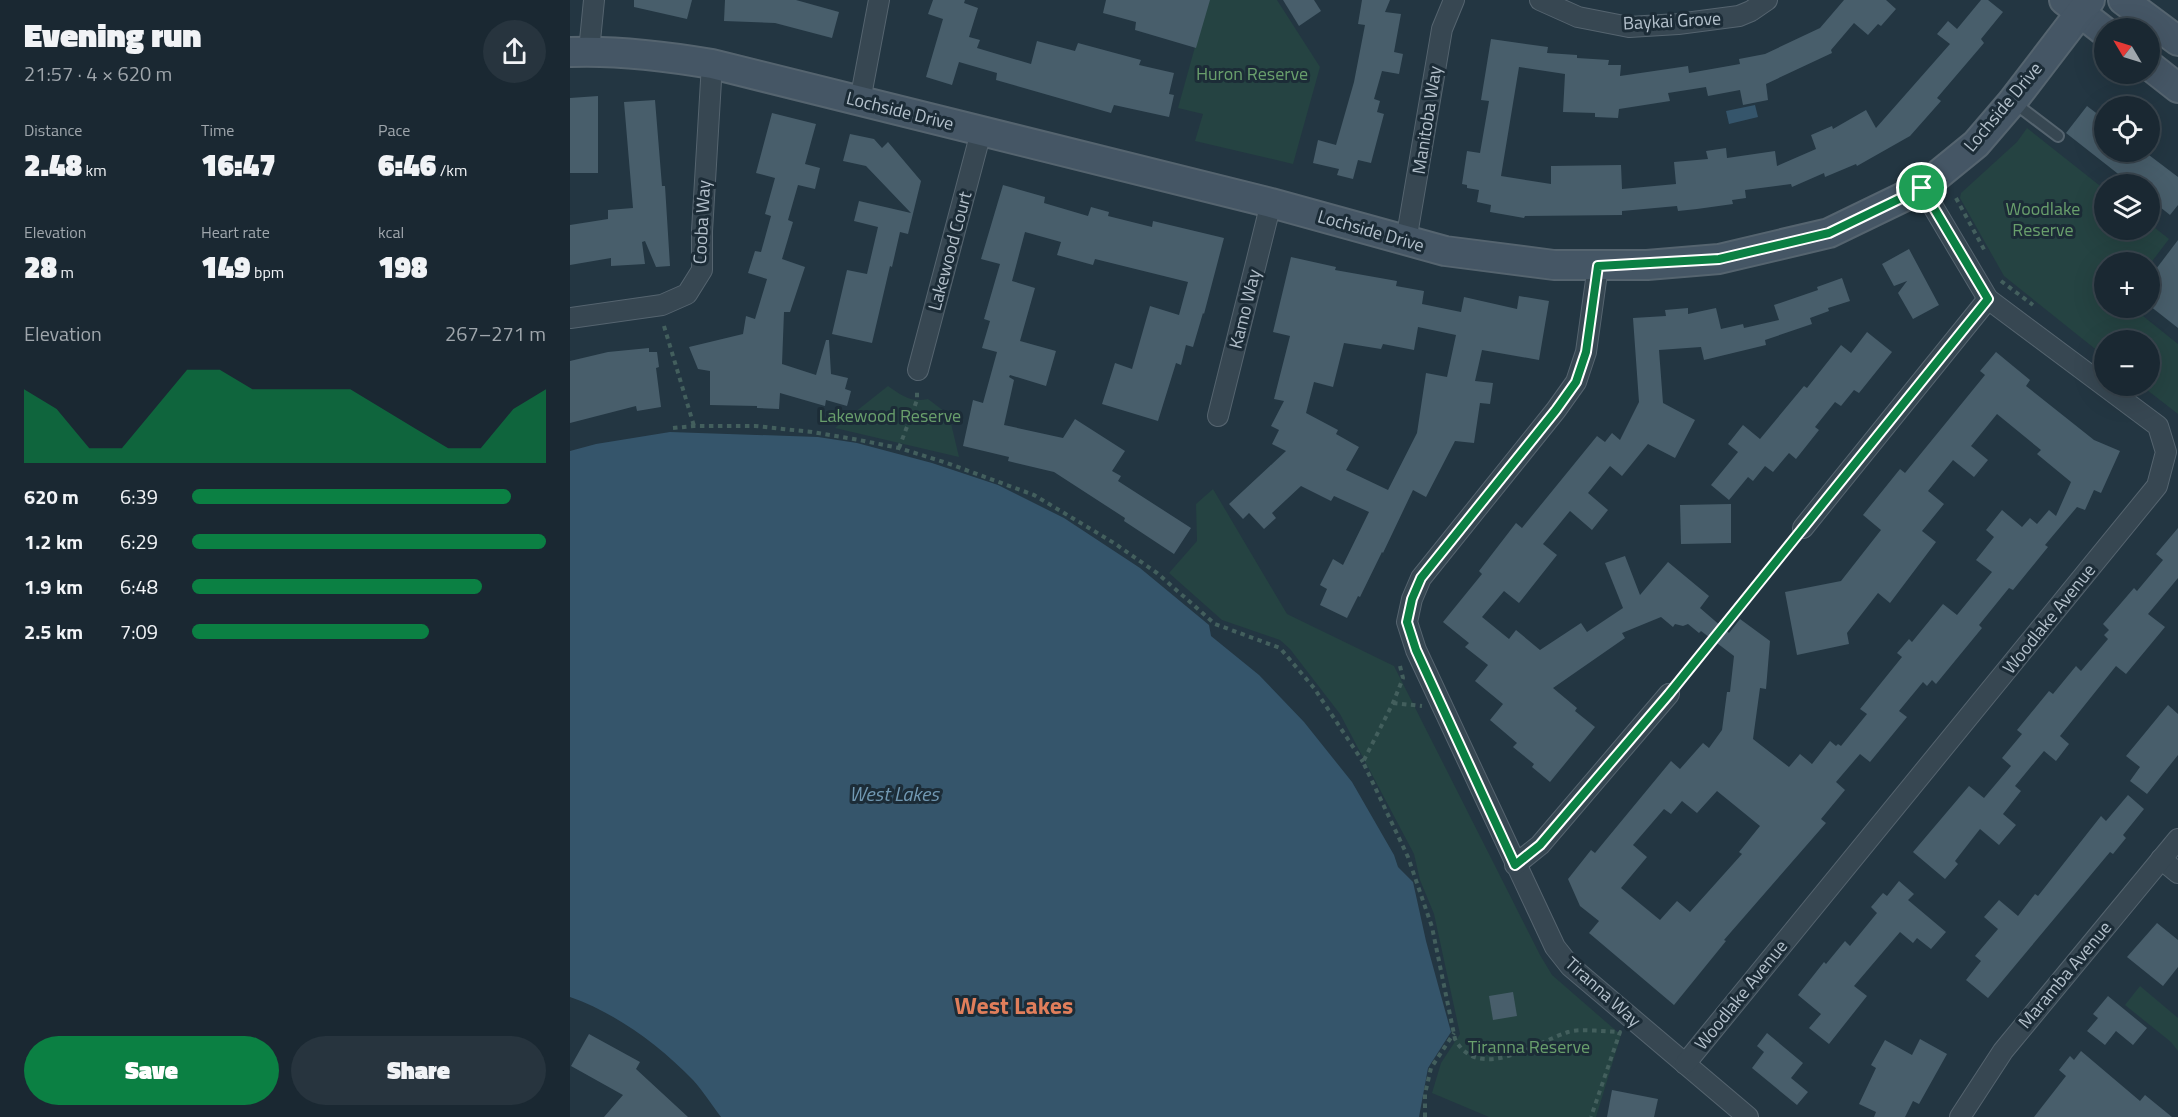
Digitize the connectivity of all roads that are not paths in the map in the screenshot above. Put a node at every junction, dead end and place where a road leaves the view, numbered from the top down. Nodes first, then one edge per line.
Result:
1 (594, 0) edge
2 (879, 0) edge
3 (1454, 0) edge
4 (1540, 0) edge
5 (1767, 0) edge
6 (2123, 0) edge
7 (2078, 4) edge
8 (2094, 21) edge
9 (2178, 41) edge
10 (580, 51) edge
11 (712, 64) junction
12 (2160, 74) edge
13 (2178, 87) edge
14 (860, 101) junction
15 (2012, 102) junction
16 (981, 132) junction
17 (2058, 136) dead end
18 (1922, 188) junction
19 (1271, 202) junction
20 (1407, 241) junction
21 (1598, 266) junction
22 (1988, 299) junction
23 (570, 318) edge
24 (918, 370) road end
25 (1218, 416) dead end
26 (1803, 528) road end
27 (1669, 694) road end
28 (2178, 839) edge
29 (2161, 859) junction
30 (1515, 865) junction
31 (2178, 873) edge
32 (1685, 1064) junction
33 (1748, 1117) edge
34 (1960, 1117) edge

1 - 10 street
2 - 14 street
3 - 20 street, Manitoba Way
4 - 5 street, Baykai Grove
6 - 9 street
7 - 8 street
7 - 15 street, Lochside Drive
10 - 11 street, Lochside Drive
11 - 14 street, Lochside Drive
11 - 23 street, Cooba Way
12 - 13 street
14 - 16 street, Lochside Drive
15 - 17 lane
15 - 18 street, Lochside Drive
16 - 19 street, Lochside Drive
16 - 24 street, Lakewood Court
18 - 21 street, Lochside Drive
18 - 22 street, Woodlake Avenue
19 - 20 street, Lochside Drive
19 - 25 street, Kamo Way
20 - 21 street, Lochside Drive
21 - 30 street, Tiranna Way
22 - 26 street
22 - 32 street, Woodlake Avenue
27 - 30 street
28 - 29 street, Maramba Avenue
29 - 31 street
29 - 34 street, Maramba Avenue
30 - 32 street, Tiranna Way
32 - 33 street, Tiranna Way

